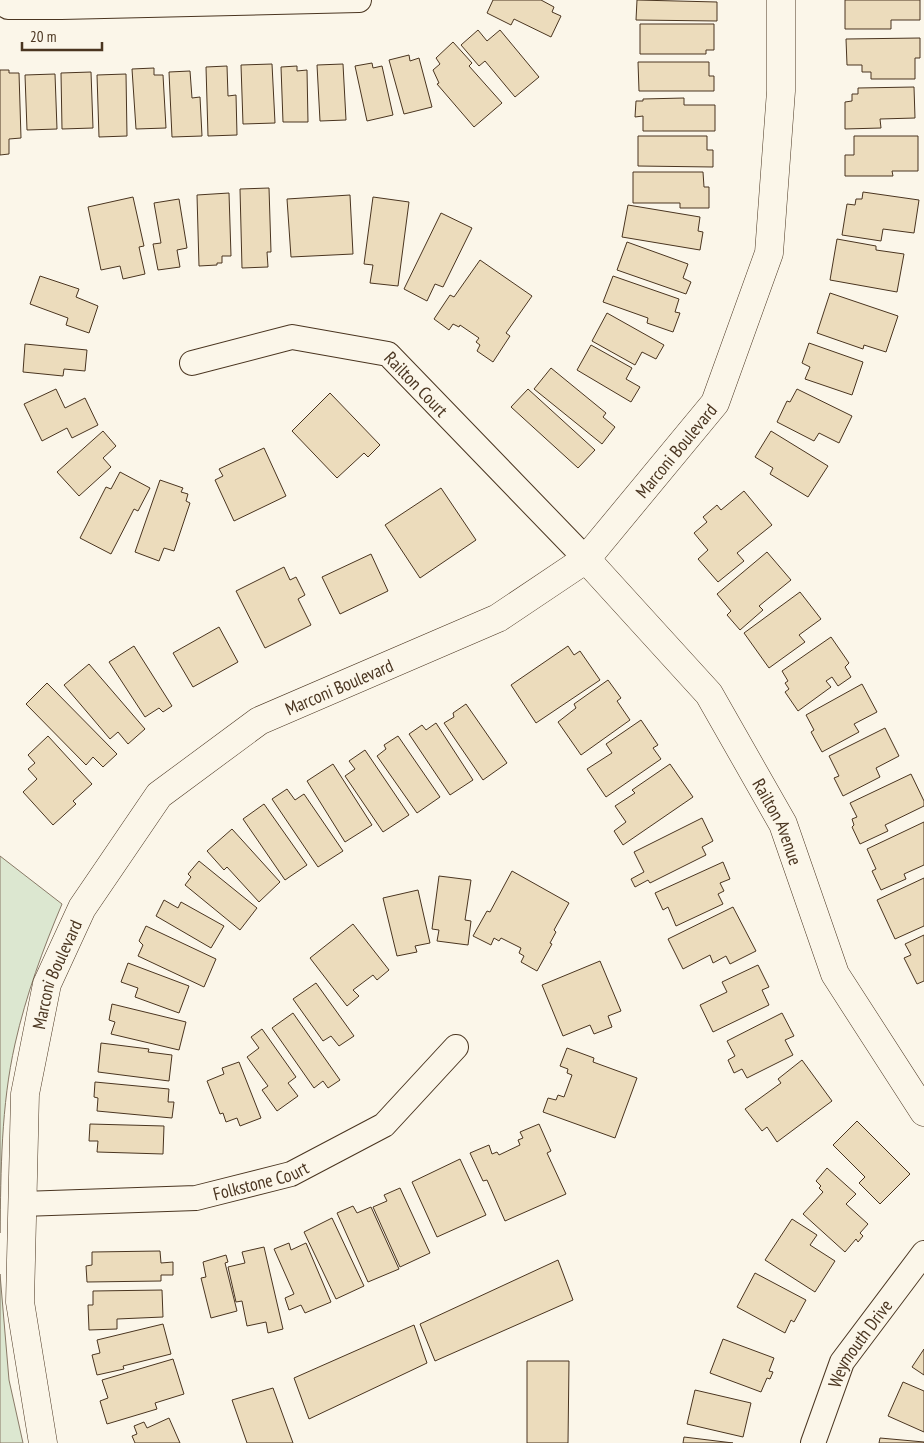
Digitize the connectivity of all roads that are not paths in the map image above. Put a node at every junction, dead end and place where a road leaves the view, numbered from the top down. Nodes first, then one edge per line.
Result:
1 (359, 0) edge
2 (781, 0) edge
3 (0, 1) edge
4 (192, 362) dead end
5 (586, 559) junction
6 (456, 1047) dead end
7 (924, 1112) edge
8 (22, 1204) junction
9 (924, 1253) edge
10 (43, 1443) edge
11 (813, 1443) edge

1 - 3 street
2 - 5 street, Marconi Boulevard
4 - 5 street, Railton Court
5 - 7 street, Railton Avenue
5 - 8 street, Marconi Boulevard
6 - 8 street, Folkstone Court
8 - 10 street, Marconi Boulevard
9 - 11 street, Weymouth Drive

